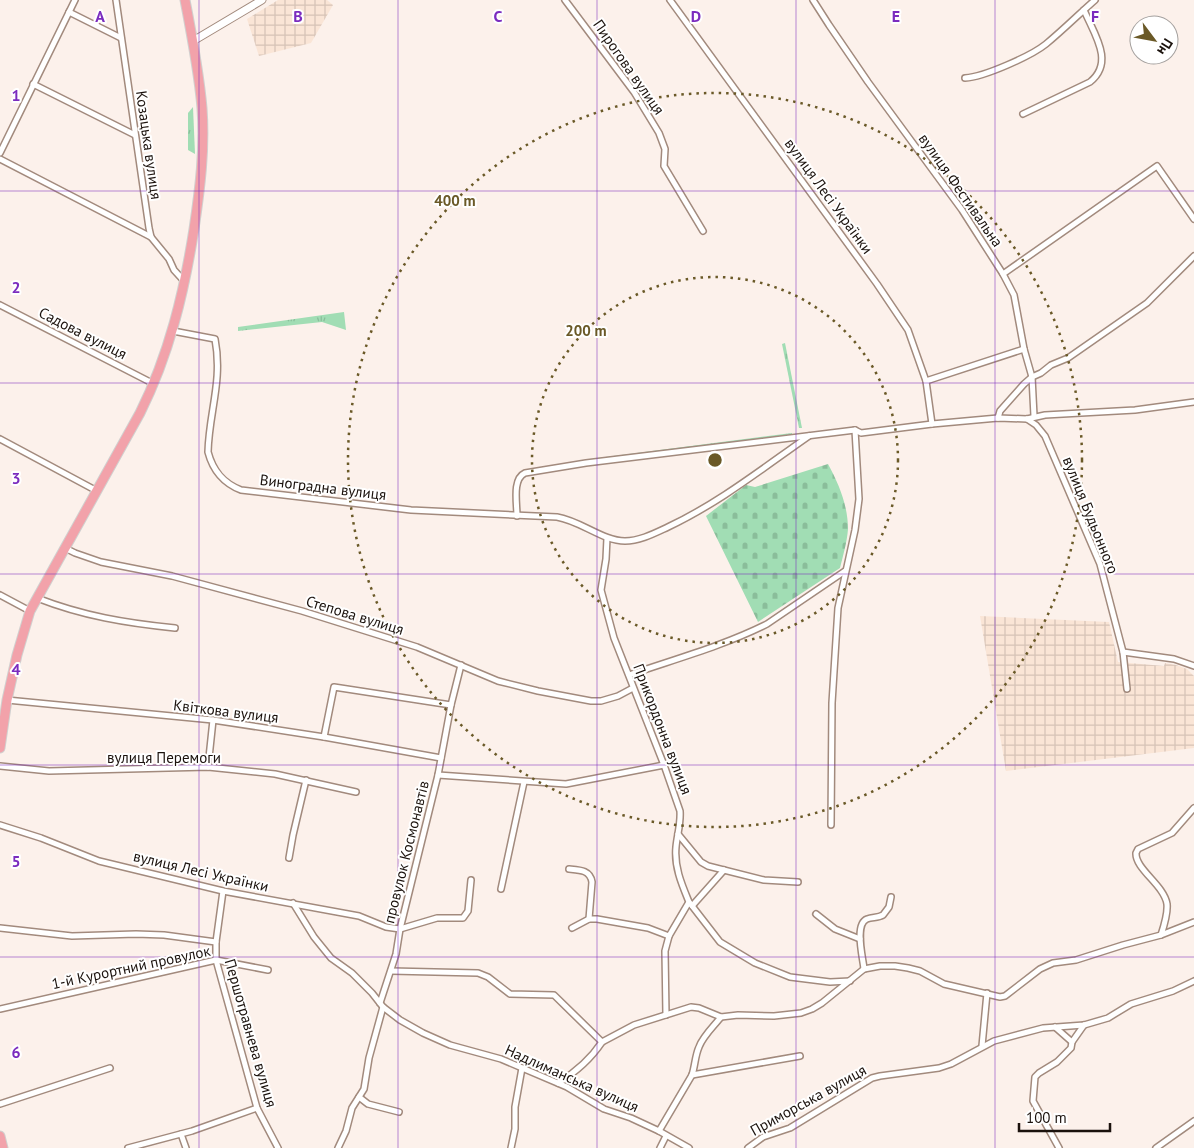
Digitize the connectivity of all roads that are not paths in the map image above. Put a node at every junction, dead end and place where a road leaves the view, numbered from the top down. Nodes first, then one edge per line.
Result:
1 (75, 0) edge
2 (116, 0) edge
3 (185, 0) edge
4 (262, 0) edge
5 (566, 0) edge
6 (670, 0) edge
7 (814, 0) edge
8 (1095, 0) edge
9 (1084, 10) junction
10 (69, 12) junction
11 (121, 38) junction
12 (193, 41) junction
13 (965, 78) dead end
14 (33, 84) junction
15 (1023, 114) dead end
16 (135, 135) junction
17 (0, 153) edge
18 (0, 159) edge
19 (1194, 219) edge
20 (703, 231) dead end
21 (151, 237) junction
22 (1194, 256) edge
23 (1003, 274) junction
24 (185, 282) junction
25 (0, 305) edge
26 (173, 331) junction
27 (1024, 349) junction
28 (1032, 377) junction
29 (926, 381) junction
30 (154, 384) junction
31 (1194, 402) edge
32 (1034, 416) junction
33 (998, 418) junction
34 (1027, 418) junction
35 (932, 424) junction
36 (855, 430) junction
37 (809, 436) junction
38 (0, 439) edge
39 (97, 491) junction
40 (518, 516) junction
41 (607, 538) junction
42 (65, 548) junction
43 (845, 571) junction
44 (0, 595) edge
45 (37, 598) junction
46 (30, 611) junction
47 (174, 628) dead end
48 (1124, 652) junction
49 (461, 666) junction
50 (1194, 666) edge
51 (629, 675) junction
52 (634, 688) junction
53 (1127, 688) dead end
54 (7, 700) junction
55 (451, 705) junction
56 (213, 720) junction
57 (324, 737) junction
58 (0, 748) edge
59 (441, 758) junction
60 (664, 765) junction
61 (0, 766) edge
62 (208, 767) junction
63 (438, 775) junction
64 (306, 780) junction
65 (524, 782) junction
66 (356, 792) dead end
67 (1194, 808) edge
68 (0, 825) edge
69 (832, 825) dead end
70 (678, 834) junction
71 (289, 858) dead end
72 (569, 869) dead end
73 (724, 870) junction
74 (471, 880) dead end
75 (798, 882) dead end
76 (501, 890) dead end
77 (223, 891) junction
78 (891, 897) dead end
79 (293, 904) junction
80 (690, 904) junction
81 (816, 914) dead end
82 (589, 920) junction
83 (1194, 922) edge
84 (0, 928) edge
85 (572, 928) dead end
86 (400, 929) junction
87 (669, 936) junction
88 (1161, 936) junction
89 (860, 939) junction
90 (216, 942) junction
91 (216, 960) junction
92 (864, 969) junction
93 (268, 970) dead end
94 (391, 971) junction
95 (852, 981) junction
96 (1194, 981) edge
97 (987, 994) junction
98 (381, 1005) junction
99 (0, 1009) edge
100 (666, 1015) junction
101 (721, 1017) junction
102 (1084, 1025) junction
103 (1055, 1027) junction
104 (602, 1042) junction
105 (1072, 1042) junction
106 (982, 1046) junction
107 (800, 1056) dead end
108 (110, 1068) dead end
109 (522, 1068) junction
110 (692, 1075) junction
111 (558, 1084) junction
112 (359, 1097) junction
113 (0, 1104) edge
114 (257, 1108) junction
115 (399, 1112) dead end
116 (1194, 1121) edge
117 (659, 1131) junction
118 (181, 1134) junction
119 (0, 1136) edge
120 (666, 1136) junction
121 (3, 1148) edge
122 (128, 1148) edge
123 (186, 1148) edge
124 (278, 1148) edge
125 (338, 1148) edge
126 (511, 1148) edge
127 (660, 1148) edge
128 (689, 1148) edge
129 (748, 1148) edge
130 (1059, 1148) edge
131 (1156, 1148) edge

1 - 10 street
2 - 11 street, Козацька вулиця
3 - 12 highway
4 - 12 street
5 - 20 street, Пирогова вулиця
6 - 29 street, вулиця Лесі Українки
7 - 23 street, вулиця Фестивальна
8 - 9 street
9 - 13 street
9 - 15 street
10 - 11 street
10 - 14 street
11 - 16 street, Козацька вулиця
12 - 24 highway
14 - 16 street
14 - 17 street
16 - 21 street, Козацька вулиця
18 - 21 street
19 - 23 street
21 - 24 street
22 - 28 street
23 - 27 street, вулиця Фестивальна
24 - 26 highway
25 - 30 street, Садова вулиця
26 - 30 highway
26 - 40 street, Виноградна вулиця
27 - 28 street, вулиця Фестивальна
27 - 29 street
28 - 32 street, вулиця Фестивальна
28 - 33 street
29 - 35 street, вулиця Лесі Українки
30 - 39 highway
31 - 32 street
32 - 34 street
33 - 34 street
33 - 35 street
34 - 48 street, вулиця Будьонного
35 - 36 street
36 - 37 street
36 - 43 street
37 - 40 street
37 - 41 street
38 - 39 street
39 - 42 highway
40 - 41 street, Виноградна вулиця
41 - 51 street, Прикордонна вулиця
42 - 45 highway
42 - 49 street, Степова вулиця
43 - 51 street
43 - 69 street
44 - 46 street
45 - 46 highway
45 - 47 street
46 - 54 highway
48 - 50 street
48 - 53 street, вулиця Будьонного
49 - 52 street, Степова вулиця
49 - 55 street, провулок Космонавтів
51 - 52 street, Прикордонна вулиця
52 - 60 street, Прикордонна вулиця
54 - 56 street, Квіткова вулиця
54 - 58 highway
55 - 57 street
55 - 59 street, провулок Космонавтів
56 - 57 street, Квіткова вулиця
56 - 62 street
57 - 59 street, Квіткова вулиця
59 - 63 street, провулок Космонавтів
60 - 65 street
60 - 70 street, Прикордонна вулиця
61 - 62 street, вулиця Перемоги
62 - 64 street, вулиця Перемоги
63 - 65 street
63 - 86 street, провулок Космонавтів
64 - 66 street, вулиця Перемоги
64 - 71 street
65 - 76 street
67 - 88 street
68 - 77 street, вулиця Лесі Українки
70 - 73 street
70 - 80 street, Прикордонна вулиця
72 - 82 street
73 - 75 street
73 - 80 street
74 - 86 street
77 - 79 street, вулиця Лесі Українки
77 - 90 street, Першотравнева вулиця
78 - 89 street
79 - 86 street, вулиця Лесі Українки
79 - 98 street, Надлиманська вулиця
80 - 87 street
80 - 95 street, Прикордонна вулиця
81 - 89 street
82 - 85 street
82 - 87 street
83 - 88 street
84 - 90 street, 1-й Курортний провулок
86 - 94 street, провулок Космонавтів
87 - 100 street
88 - 97 street
89 - 92 street
90 - 91 street, Першотравнева вулиця
91 - 93 street, 1-й Курортний провулок
91 - 99 street, 1-й Курортний провулок
91 - 114 street, Першотравнева вулиця
92 - 95 street
92 - 97 street
94 - 98 street, провулок Космонавтів
94 - 104 street
95 - 101 street
96 - 102 street, Приморська вулиця
97 - 106 street
98 - 109 street, Надлиманська вулиця
98 - 112 street
100 - 101 street
100 - 104 street
101 - 110 street
102 - 103 street, Приморська вулиця
102 - 105 street
103 - 105 street
103 - 106 street, Приморська вулиця
104 - 111 street
105 - 130 street
106 - 129 street, Приморська вулиця
107 - 110 street
108 - 113 street
109 - 111 street, Надлиманська вулиця
109 - 126 street
110 - 117 street
111 - 117 street, Надлиманська вулиця
112 - 115 street
112 - 125 street
114 - 118 street
114 - 124 street, Першотравнева вулиця
116 - 131 street
117 - 120 street
118 - 122 street
118 - 123 street
119 - 121 highway
120 - 127 street
120 - 128 street

